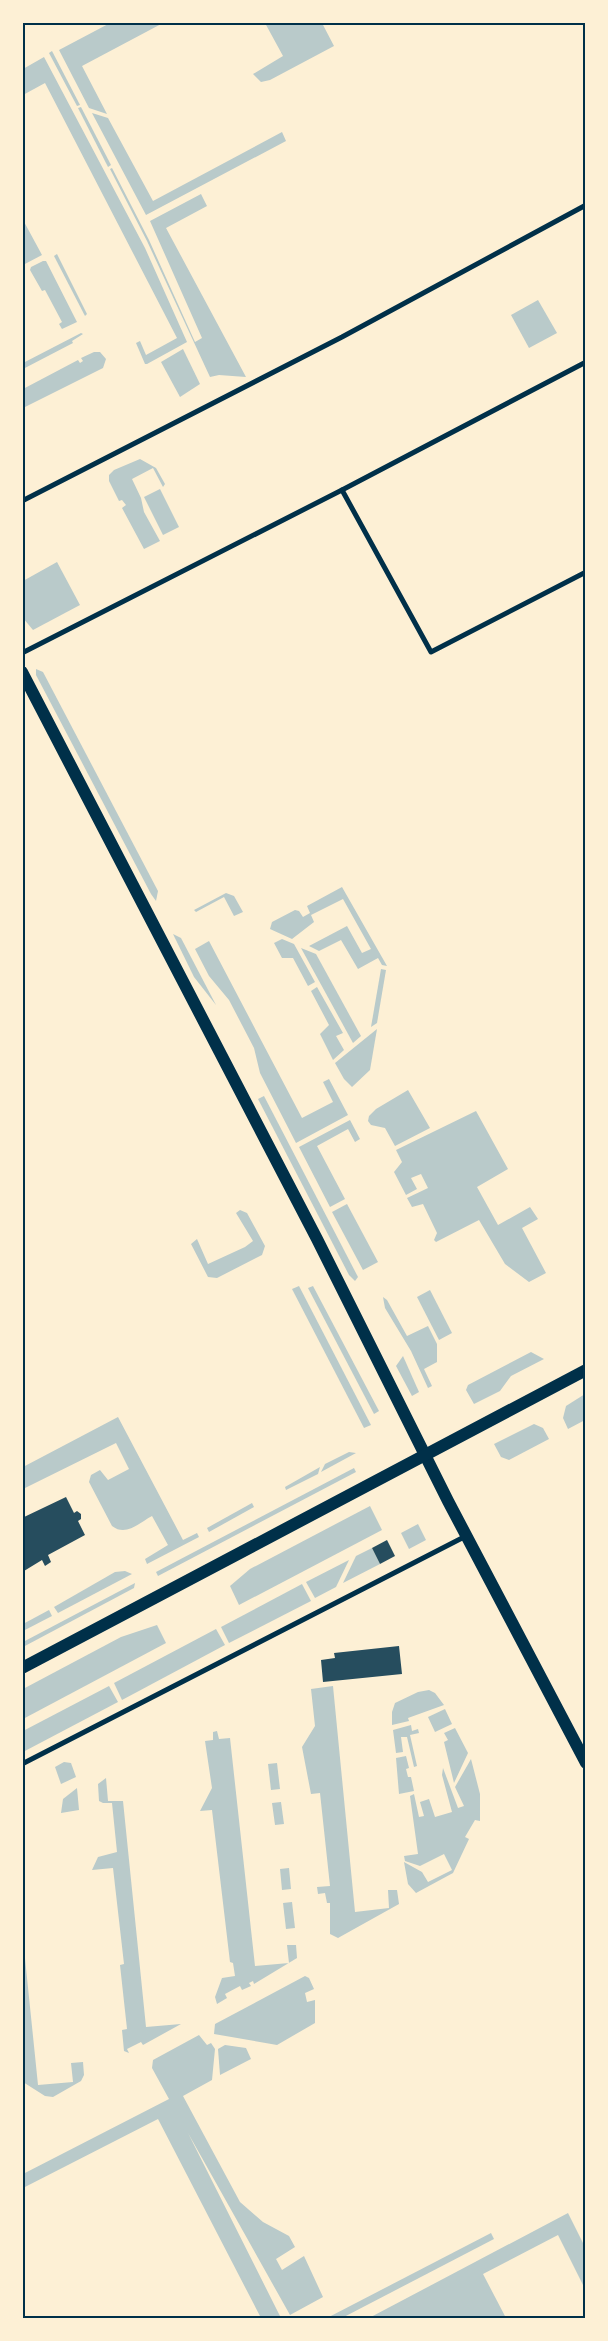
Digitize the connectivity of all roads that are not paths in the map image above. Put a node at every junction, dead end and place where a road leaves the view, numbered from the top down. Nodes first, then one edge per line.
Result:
1 (586, 205) edge
2 (586, 362) edge
3 (342, 490) junction
4 (22, 500) edge
5 (586, 572) edge
6 (22, 653) edge
7 (22, 672) edge
8 (586, 1370) edge
9 (426, 1454) junction
10 (467, 1536) junction
11 (22, 1668) edge
12 (586, 1763) edge
13 (22, 1764) edge

1 - 4 street
2 - 3 street
3 - 5 street
3 - 6 street
7 - 9 main road
8 - 9 main road
9 - 10 main road
9 - 11 main road
10 - 12 main road
10 - 13 street

